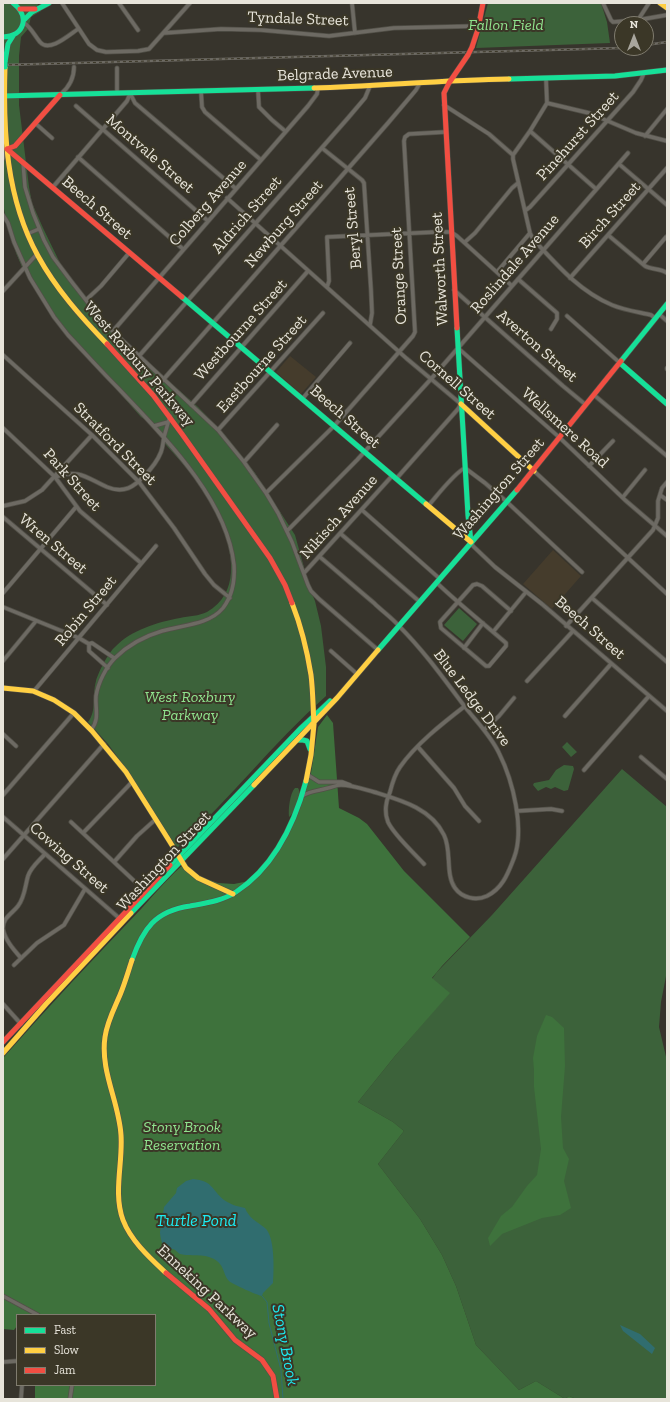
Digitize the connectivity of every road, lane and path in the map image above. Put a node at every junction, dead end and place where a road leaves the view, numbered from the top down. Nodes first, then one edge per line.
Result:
1 (13, 3) edge
2 (49, 3) edge
3 (62, 3) edge
4 (119, 3) edge
5 (190, 3) edge
6 (352, 3) edge
7 (483, 3) edge
8 (603, 3) edge
9 (649, 3) edge
10 (660, 3) edge
11 (19, 7) edge
12 (667, 8) edge
13 (36, 9) junction
14 (667, 15) edge
15 (641, 16) edge
16 (654, 17) edge
17 (24, 21) junction
18 (614, 21) edge
19 (479, 26) junction
20 (78, 29) junction
21 (138, 30) dead end
22 (164, 33) junction
23 (355, 34) junction
24 (13, 36) junction
25 (3, 37) edge
26 (3, 42) edge
27 (6, 51) junction
28 (74, 67) dead end
29 (117, 68) dead end
30 (667, 70) edge
31 (644, 73) junction
32 (546, 78) junction
33 (450, 81) junction
34 (420, 83) junction
35 (370, 86) junction
36 (318, 88) junction
37 (258, 90) junction
38 (201, 91) junction
39 (117, 93) junction
40 (130, 93) junction
41 (60, 95) junction
42 (4, 96) edge
43 (547, 103) junction
44 (444, 104) junction
45 (76, 106) dead end
46 (667, 110) edge
47 (607, 121) junction
48 (35, 123) junction
49 (103, 129) junction
50 (285, 131) junction
51 (530, 131) junction
52 (445, 132) junction
53 (644, 136) junction
54 (52, 138) dead end
55 (667, 141) edge
56 (5, 147) edge
57 (322, 148) junction
58 (628, 153) dead end
59 (513, 155) junction
60 (78, 157) junction
61 (3, 159) edge
62 (260, 160) junction
63 (23, 162) junction
64 (568, 164) junction
65 (619, 164) junction
66 (348, 168) junction
67 (667, 168) edge
68 (518, 183) junction
69 (53, 187) junction
70 (235, 188) junction
71 (596, 189) junction
72 (649, 189) junction
73 (227, 198) junction
74 (667, 205) edge
75 (526, 210) junction
76 (3, 216) edge
77 (208, 221) junction
78 (256, 223) junction
79 (39, 229) junction
80 (451, 232) junction
81 (409, 233) junction
82 (530, 233) junction
83 (27, 234) junction
84 (367, 235) junction
85 (608, 235) junction
86 (666, 237) dead end
87 (465, 242) junction
88 (281, 246) junction
89 (183, 249) junction
90 (543, 250) junction
91 (129, 253) junction
92 (37, 254) junction
93 (643, 264) junction
94 (25, 268) junction
95 (308, 271) junction
96 (497, 272) junction
97 (667, 273) edge
98 (159, 278) junction
99 (570, 278) junction
100 (518, 280) junction
101 (512, 286) junction
102 (327, 287) junction
103 (4, 288) edge
104 (454, 289) junction
105 (86, 300) junction
106 (187, 302) junction
107 (667, 304) edge
108 (323, 313) dead end
109 (567, 316) dead end
110 (657, 316) junction
111 (485, 317) junction
112 (667, 321) edge
113 (214, 323) junction
114 (370, 325) junction
115 (551, 329) dead end
116 (113, 331) junction
117 (350, 343) dead end
118 (242, 347) junction
119 (458, 348) junction
120 (399, 351) junction
121 (3, 355) edge
122 (139, 356) junction
123 (620, 363) junction
124 (272, 372) junction
125 (431, 379) junction
126 (163, 380) junction
127 (594, 395) junction
128 (303, 398) junction
129 (460, 404) junction
130 (667, 404) edge
131 (191, 405) junction
132 (586, 405) junction
133 (170, 416) junction
134 (168, 422) junction
135 (278, 425) dead end
136 (154, 426) junction
137 (334, 426) junction
138 (3, 428) edge
139 (218, 430) junction
140 (92, 435) junction
141 (164, 437) junction
142 (560, 438) junction
143 (613, 441) dead end
144 (364, 452) junction
145 (667, 456) edge
146 (244, 462) junction
147 (589, 466) junction
148 (465, 468) junction
149 (645, 470) dead end
150 (534, 471) junction
151 (55, 476) junction
152 (394, 478) junction
153 (139, 482) junction
154 (667, 482) edge
155 (266, 493) junction
156 (660, 495) junction
157 (623, 497) junction
158 (667, 500) edge
159 (506, 502) junction
160 (3, 506) edge
161 (428, 506) junction
162 (76, 507) junction
163 (362, 510) junction
164 (3, 517) edge
165 (655, 526) junction
166 (287, 531) junction
167 (341, 534) junction
168 (667, 536) edge
169 (471, 542) junction
170 (156, 546) dead end
171 (41, 548) junction
172 (320, 557) junction
173 (628, 558) junction
174 (142, 563) junction
175 (582, 572) dead end
176 (304, 573) junction
177 (439, 581) junction
178 (526, 592) junction
179 (3, 593) edge
180 (667, 594) edge
181 (230, 598) junction
182 (592, 598) junction
183 (458, 601) junction
184 (420, 602) junction
185 (107, 605) junction
186 (3, 607) edge
187 (511, 611) junction
188 (36, 621) junction
189 (483, 623) junction
190 (399, 625) junction
191 (566, 626) junction
192 (573, 631) junction
193 (493, 632) junction
194 (79, 638) junction
195 (89, 644) junction
196 (464, 648) junction
197 (378, 650) junction
198 (331, 651) dead end
199 (114, 658) junction
200 (3, 661) edge
201 (667, 662) edge
202 (611, 664) junction
203 (108, 668) junction
204 (357, 674) junction
205 (527, 682) dead end
206 (3, 688) edge
207 (346, 688) junction
208 (34, 691) junction
209 (649, 696) junction
210 (514, 698) dead end
211 (465, 706) junction
212 (667, 711) edge
213 (73, 714) junction
214 (313, 716) junction
215 (565, 716) dead end
216 (314, 724) junction
217 (91, 730) junction
218 (484, 730) junction
219 (3, 734) edge
220 (298, 740) junction
221 (104, 743) junction
222 (16, 746) dead end
223 (418, 747) junction
224 (641, 757) dead end
225 (309, 767) junction
226 (584, 770) dead end
227 (308, 775) junction
228 (667, 778) edge
229 (132, 782) junction
230 (352, 786) junction
231 (3, 795) edge
232 (302, 796) junction
233 (388, 796) junction
234 (517, 811) junction
235 (562, 811) dead end
236 (3, 817) edge
237 (156, 819) junction
238 (479, 821) dead end
239 (71, 822) dead end
240 (83, 833) junction
241 (23, 835) junction
242 (45, 854) junction
243 (178, 855) junction
244 (3, 859) edge
245 (114, 862) junction
246 (181, 862) junction
247 (424, 864) dead end
248 (85, 889) junction
249 (145, 891) junction
250 (233, 894) junction
251 (119, 918) junction
252 (21, 958) junction
253 (14, 965) dead end
254 (3, 1004) edge
255 (21, 1024) junction
256 (25, 1028) junction
257 (3, 1042) edge
258 (3, 1053) edge
259 (3, 1296) edge
260 (36, 1314) edge
261 (16, 1361) edge
262 (3, 1362) edge
263 (22, 1386) edge
264 (72, 1386) edge
265 (21, 1399) edge
266 (70, 1399) edge
267 (277, 1399) edge

1 - 11 main road
2 - 13 main road
3 - 20 street
4 - 21 street
5 - 22 street
6 - 23 street
7 - 19 main road, Walworth Street
8 - 18 street
9 - 15 street
10 - 12 main road
11 - 13 main road
11 - 17 main road
13 - 17 main road, West Roxbury Parkway
14 - 16 street
17 - 20 street
17 - 24 main road, West Roxbury Parkway
19 - 23 street, Tyndale Street
19 - 33 main road, Walworth Street, bridge
20 - 22 street
22 - 23 street, Tyndale Street
24 - 25 main road
24 - 27 main road, West Roxbury Parkway
26 - 27 main road, West Roxbury Parkway
27 - 42 main road, West Roxbury Parkway
28 - 41 street
29 - 39 street
30 - 31 main road, Belgrade Avenue
31 - 32 main road, Belgrade Avenue
31 - 47 street, Pinehurst Street
32 - 33 main road, Belgrade Avenue
32 - 43 street
33 - 34 main road, Belgrade Avenue
33 - 44 main road, Walworth Street
34 - 35 main road, Belgrade Avenue
34 - 66 street, Newburg Street
35 - 36 main road, Belgrade Avenue
35 - 57 street, Aldrich Street
36 - 37 main road, Belgrade Avenue
36 - 50 street, Colberg Avenue
37 - 38 main road, Belgrade Avenue
37 - 50 street
38 - 40 main road, Belgrade Avenue
38 - 62 street
39 - 40 main road, Belgrade Avenue
39 - 41 main road, Belgrade Avenue
40 - 49 street
40 - 70 street
41 - 42 main road, Belgrade Avenue
41 - 48 main road
42 - 56 main road, West Roxbury Parkway
43 - 47 street
43 - 51 street
44 - 52 main road, Walworth Street
44 - 59 street
45 - 49 street, Montvale Street
46 - 53 street
47 - 53 street
47 - 64 street, Pinehurst Street
48 - 54 street
48 - 56 main road
49 - 60 street
49 - 77 street, Montvale Street
50 - 62 street, Colberg Avenue
51 - 59 street
51 - 64 street
52 - 80 main road, Walworth Street
52 - 81 street, Orange Street
53 - 55 street
56 - 61 street
56 - 63 main road, Beech Street
56 - 83 main road, West Roxbury Parkway
57 - 66 street, Beryl Street
57 - 78 street, Aldrich Street
58 - 65 street, Roslindale Avenue
59 - 68 street
60 - 69 street
60 - 89 street
62 - 70 street, Colberg Avenue
63 - 69 main road, Beech Street
63 - 79 street, West Roxbury Parkway
64 - 71 street
64 - 75 street, Pinehurst Street
65 - 71 street, Roslindale Avenue
65 - 72 street
66 - 84 street, Beryl Street
66 - 88 street, Newburg Street
67 - 72 street, Birch Street
68 - 75 street
68 - 87 street
69 - 91 main road, Beech Street
70 - 73 street, Colberg Avenue
71 - 90 street, Roslindale Avenue
72 - 74 street
72 - 85 street, Birch Street
73 - 77 street, Colberg Avenue
73 - 78 street, Cornell Street
75 - 82 street
76 - 94 street, West Roxbury Parkway
77 - 89 street, Colberg Avenue
78 - 88 street, Cornell Street
78 - 106 street, Aldrich Street
79 - 83 street
79 - 105 street, West Roxbury Parkway
80 - 81 street
80 - 87 street
80 - 104 main road, Walworth Street
81 - 84 street
81 - 120 street, Orange Street
82 - 90 street
82 - 96 street
83 - 92 main road, West Roxbury Parkway
84 - 102 street
84 - 114 street, Beryl Street
85 - 93 street
85 - 99 street, Birch Street
86 - 93 street
87 - 96 street
88 - 95 street, Cornell Street
88 - 113 street, Newburg Street
89 - 98 street, Colberg Avenue
90 - 99 street
90 - 100 street, Roslindale Avenue
91 - 98 main road, Beech Street
91 - 105 street
92 - 94 street
92 - 133 main road, West Roxbury Parkway
93 - 97 street
94 - 103 street
94 - 136 street, West Roxbury Parkway
95 - 102 street, Cornell Street
95 - 118 street, Westbourne Street
96 - 101 street
98 - 106 main road, Beech Street
98 - 116 street, Colberg Avenue
99 - 110 street
100 - 101 street, Roslindale Avenue
100 - 115 street
101 - 111 street, Roslindale Avenue
102 - 114 street, Cornell Street
104 - 111 street, Averton Street
104 - 119 main road, Walworth Street
105 - 116 street, West Roxbury Parkway
106 - 113 main road, Beech Street
106 - 122 street, Aldrich Street
107 - 110 main road, Washington Street
108 - 124 street, Eastbourne Street
109 - 123 street
110 - 112 street
110 - 123 main road, Washington Street
111 - 119 street, Roslindale Avenue
111 - 132 street, Averton Street
113 - 118 main road, Beech Street
113 - 126 street, Newburg Street
114 - 120 street, Cornell Street
116 - 122 street, West Roxbury Parkway
117 - 128 street
118 - 124 main road, Beech Street
118 - 131 street, Westbourne Street
119 - 125 street, Roslindale Avenue
119 - 129 main road, Walworth Street
119 - 142 street, Wellsmere Road
120 - 125 street, Cornell Street
120 - 137 street, Orange Street
121 - 140 street, Stratford Street
122 - 126 street, West Roxbury Parkway
123 - 127 main road, Washington Street
123 - 130 main road
124 - 128 main road, Beech Street
124 - 139 street, Eastbourne Street
125 - 129 street, Cornell Street
125 - 144 street, Roslindale Avenue
126 - 131 street, West Roxbury Parkway
127 - 132 main road, Washington Street
127 - 145 street
128 - 137 main road, Beech Street
129 - 148 main road, Walworth Street
129 - 150 main road, Cornell Street
129 - 152 street, Nikisch Avenue
131 - 139 street, West Roxbury Parkway
132 - 142 main road, Washington Street
133 - 134 street
133 - 214 main road, West Roxbury Parkway
134 - 136 street
134 - 141 street
135 - 146 street
136 - 141 street, West Roxbury Parkway
137 - 144 main road, Beech Street
137 - 155 street, Orange Street
138 - 151 street, Park Street
139 - 146 street, West Roxbury Parkway
140 - 151 street
140 - 153 street, Stratford Street
141 - 153 street
141 - 181 street, West Roxbury Parkway
142 - 147 street, Wellsmere Road
142 - 150 main road, Washington Street
143 - 147 street
144 - 152 main road, Beech Street
144 - 166 street, Roslindale Avenue
146 - 155 street, West Roxbury Parkway
147 - 157 street, Wellsmere Road
148 - 159 street
148 - 161 street
148 - 169 main road, Walworth Street
149 - 157 street
150 - 159 main road, Washington Street
150 - 173 street, Cornell Street
151 - 153 street
151 - 160 street
151 - 162 street, Park Street
152 - 161 main road, Beech Street
152 - 163 street, Nikisch Avenue
153 - 181 street, Stratford Street
154 - 156 street
155 - 166 street, West Roxbury Parkway
156 - 158 street
156 - 165 street
157 - 165 street, Wellsmere Road
159 - 169 main road, Washington Street
159 - 175 street
161 - 169 main road, Beech Street
162 - 171 street
162 - 174 street, Park Street
163 - 167 street, Nikisch Avenue
163 - 177 street
164 - 171 street, Wren Street
165 - 168 street, Wellsmere Road
165 - 173 street
166 - 176 street, West Roxbury Parkway
167 - 172 street, Nikisch Avenue
167 - 184 street
169 - 177 main road, Washington Street
169 - 178 street, Beech Street
170 - 174 street, Robin Street
171 - 179 street
171 - 185 street, Wren Street
172 - 176 street, Nikisch Avenue
172 - 190 street, Blue Ledge Drive
173 - 180 street, Cornell Street
173 - 182 street
174 - 185 street, Robin Street
176 - 197 street, West Roxbury Parkway
177 - 183 street
177 - 184 main road, Washington Street
178 - 187 street
178 - 191 street, Beech Street
181 - 199 street
182 - 191 street
182 - 201 street
183 - 187 street
183 - 189 street
183 - 196 street
184 - 190 main road, Washington Street
185 - 194 street, Robin Street
186 - 188 street
187 - 193 street
188 - 194 street
188 - 200 street
189 - 193 street
189 - 196 street
190 - 197 main road, Washington Street
190 - 211 street, Blue Ledge Drive
191 - 192 street, Beech Street
192 - 202 street, Beech Street
192 - 205 street
193 - 196 street
194 - 195 street
194 - 208 street, Robin Street
195 - 199 street
195 - 203 street
197 - 204 main road, Washington Street
198 - 204 street
199 - 203 street
202 - 209 street, Beech Street
202 - 215 street
203 - 217 street
204 - 207 main road, Washington Street
206 - 208 main road
207 - 214 main road, Washington Street
207 - 216 main road, Washington Street
208 - 213 main road
209 - 212 street, Beech Street
209 - 226 street
210 - 218 street
211 - 218 street, Blue Ledge Drive
211 - 223 street
213 - 217 main road
213 - 231 street
214 - 216 main road, West Roxbury Parkway
214 - 243 main road, Washington Street
216 - 220 main road, Washington Street
216 - 225 main road, Enneking Parkway
217 - 221 main road
218 - 234 street, Blue Ledge Drive
219 - 222 street
220 - 225 main road
220 - 246 main road, Washington Street
221 - 229 main road
221 - 241 street
223 - 233 street
223 - 238 street
224 - 228 street
225 - 227 main road, Enneking Parkway
227 - 230 street, Blue Ledge Drive
227 - 232 main road, Enneking Parkway
229 - 237 main road
229 - 240 street
230 - 232 street, Blue Ledge Drive
230 - 233 street, Blue Ledge Drive
232 - 250 main road, Enneking Parkway
233 - 234 street, Blue Ledge Drive
233 - 247 street
234 - 235 street
236 - 241 street, Cowing Street
237 - 243 main road
237 - 245 street
239 - 240 street
240 - 245 street
241 - 242 street, Cowing Street
241 - 244 street
242 - 248 street, Cowing Street
242 - 252 street
243 - 246 main road
243 - 249 main road, Washington Street
245 - 249 street
246 - 250 main road
246 - 256 main road, Washington Street
248 - 251 street, Cowing Street
248 - 252 street
249 - 251 main road, Washington Street
250 - 267 main road, Enneking Parkway
251 - 255 main road, Washington Street
252 - 253 street
254 - 255 street
255 - 256 street
255 - 257 main road, Washington Street
256 - 258 main road, Washington Street
259 - 260 street
261 - 262 street
263 - 265 street
264 - 266 street

